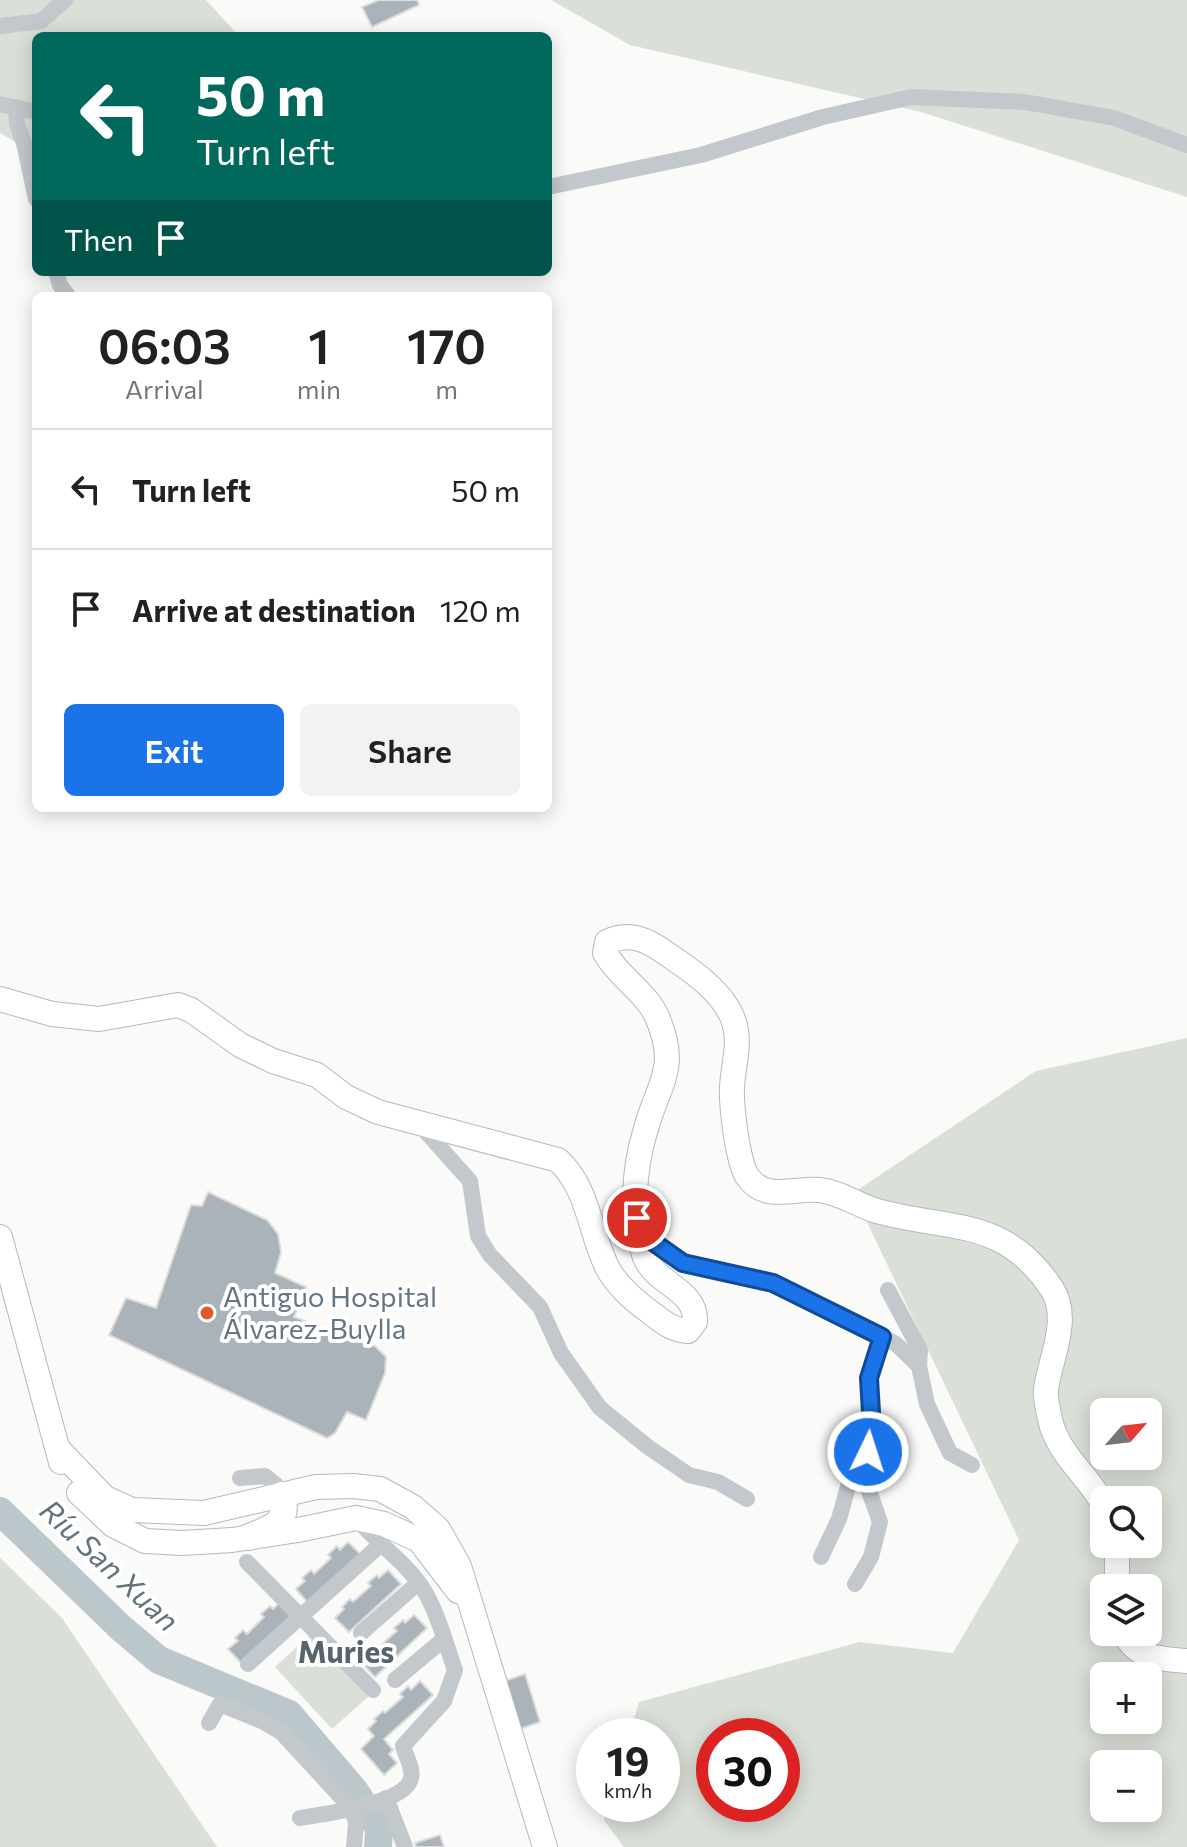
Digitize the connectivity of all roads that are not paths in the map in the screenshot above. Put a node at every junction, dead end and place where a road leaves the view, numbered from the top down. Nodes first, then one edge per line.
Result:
1 (65, 0) edge
2 (0, 26) edge
3 (8, 105) edge
4 (32, 111) edge
5 (1187, 145) edge
6 (32, 180) edge
7 (552, 186) edge
8 (0, 999) edge
9 (418, 1123) junction
10 (639, 1232) junction
11 (0, 1237) edge
12 (888, 1290) dead end
13 (882, 1337) junction
14 (919, 1366) junction
15 (871, 1408) junction
16 (58, 1449) junction
17 (972, 1465) dead end
18 (240, 1478) dead end
19 (1094, 1486) edge
20 (316, 1487) junction
21 (380, 1489) junction
22 (282, 1495) junction
23 (747, 1499) dead end
24 (356, 1518) junction
25 (380, 1545) junction
26 (248, 1550) junction
27 (821, 1557) dead end
28 (418, 1583) junction
29 (855, 1584) dead end
30 (472, 1609) junction
31 (302, 1616) junction
32 (361, 1633) dead end
33 (444, 1639) junction
34 (1135, 1646) edge
35 (1187, 1661) edge
36 (248, 1664) dead end
37 (395, 1680) dead end
38 (373, 1690) dead end
39 (209, 1723) dead end
40 (369, 1804) junction
41 (300, 1818) dead end
42 (354, 1847) edge
43 (405, 1847) edge
44 (545, 1847) edge

1 - 2 street
3 - 4 street
3 - 6 street
5 - 7 street
8 - 9 street
9 - 10 street
9 - 23 street
10 - 13 street
10 - 19 street
11 - 16 street
12 - 14 street
13 - 14 street
13 - 15 street
14 - 17 street
15 - 27 street
15 - 29 street
16 - 22 street
16 - 26 street
18 - 22 street
20 - 21 street
20 - 22 street
20 - 24 street
21 - 24 street
21 - 30 street
22 - 26 main road
24 - 25 street
24 - 26 street
24 - 30 street
25 - 28 street
25 - 31 street
26 - 31 street
28 - 32 street
28 - 33 street
30 - 44 street
31 - 36 street
31 - 38 street
33 - 37 street
33 - 40 street
34 - 35 street
39 - 40 street
40 - 41 street
40 - 42 street
40 - 43 street

